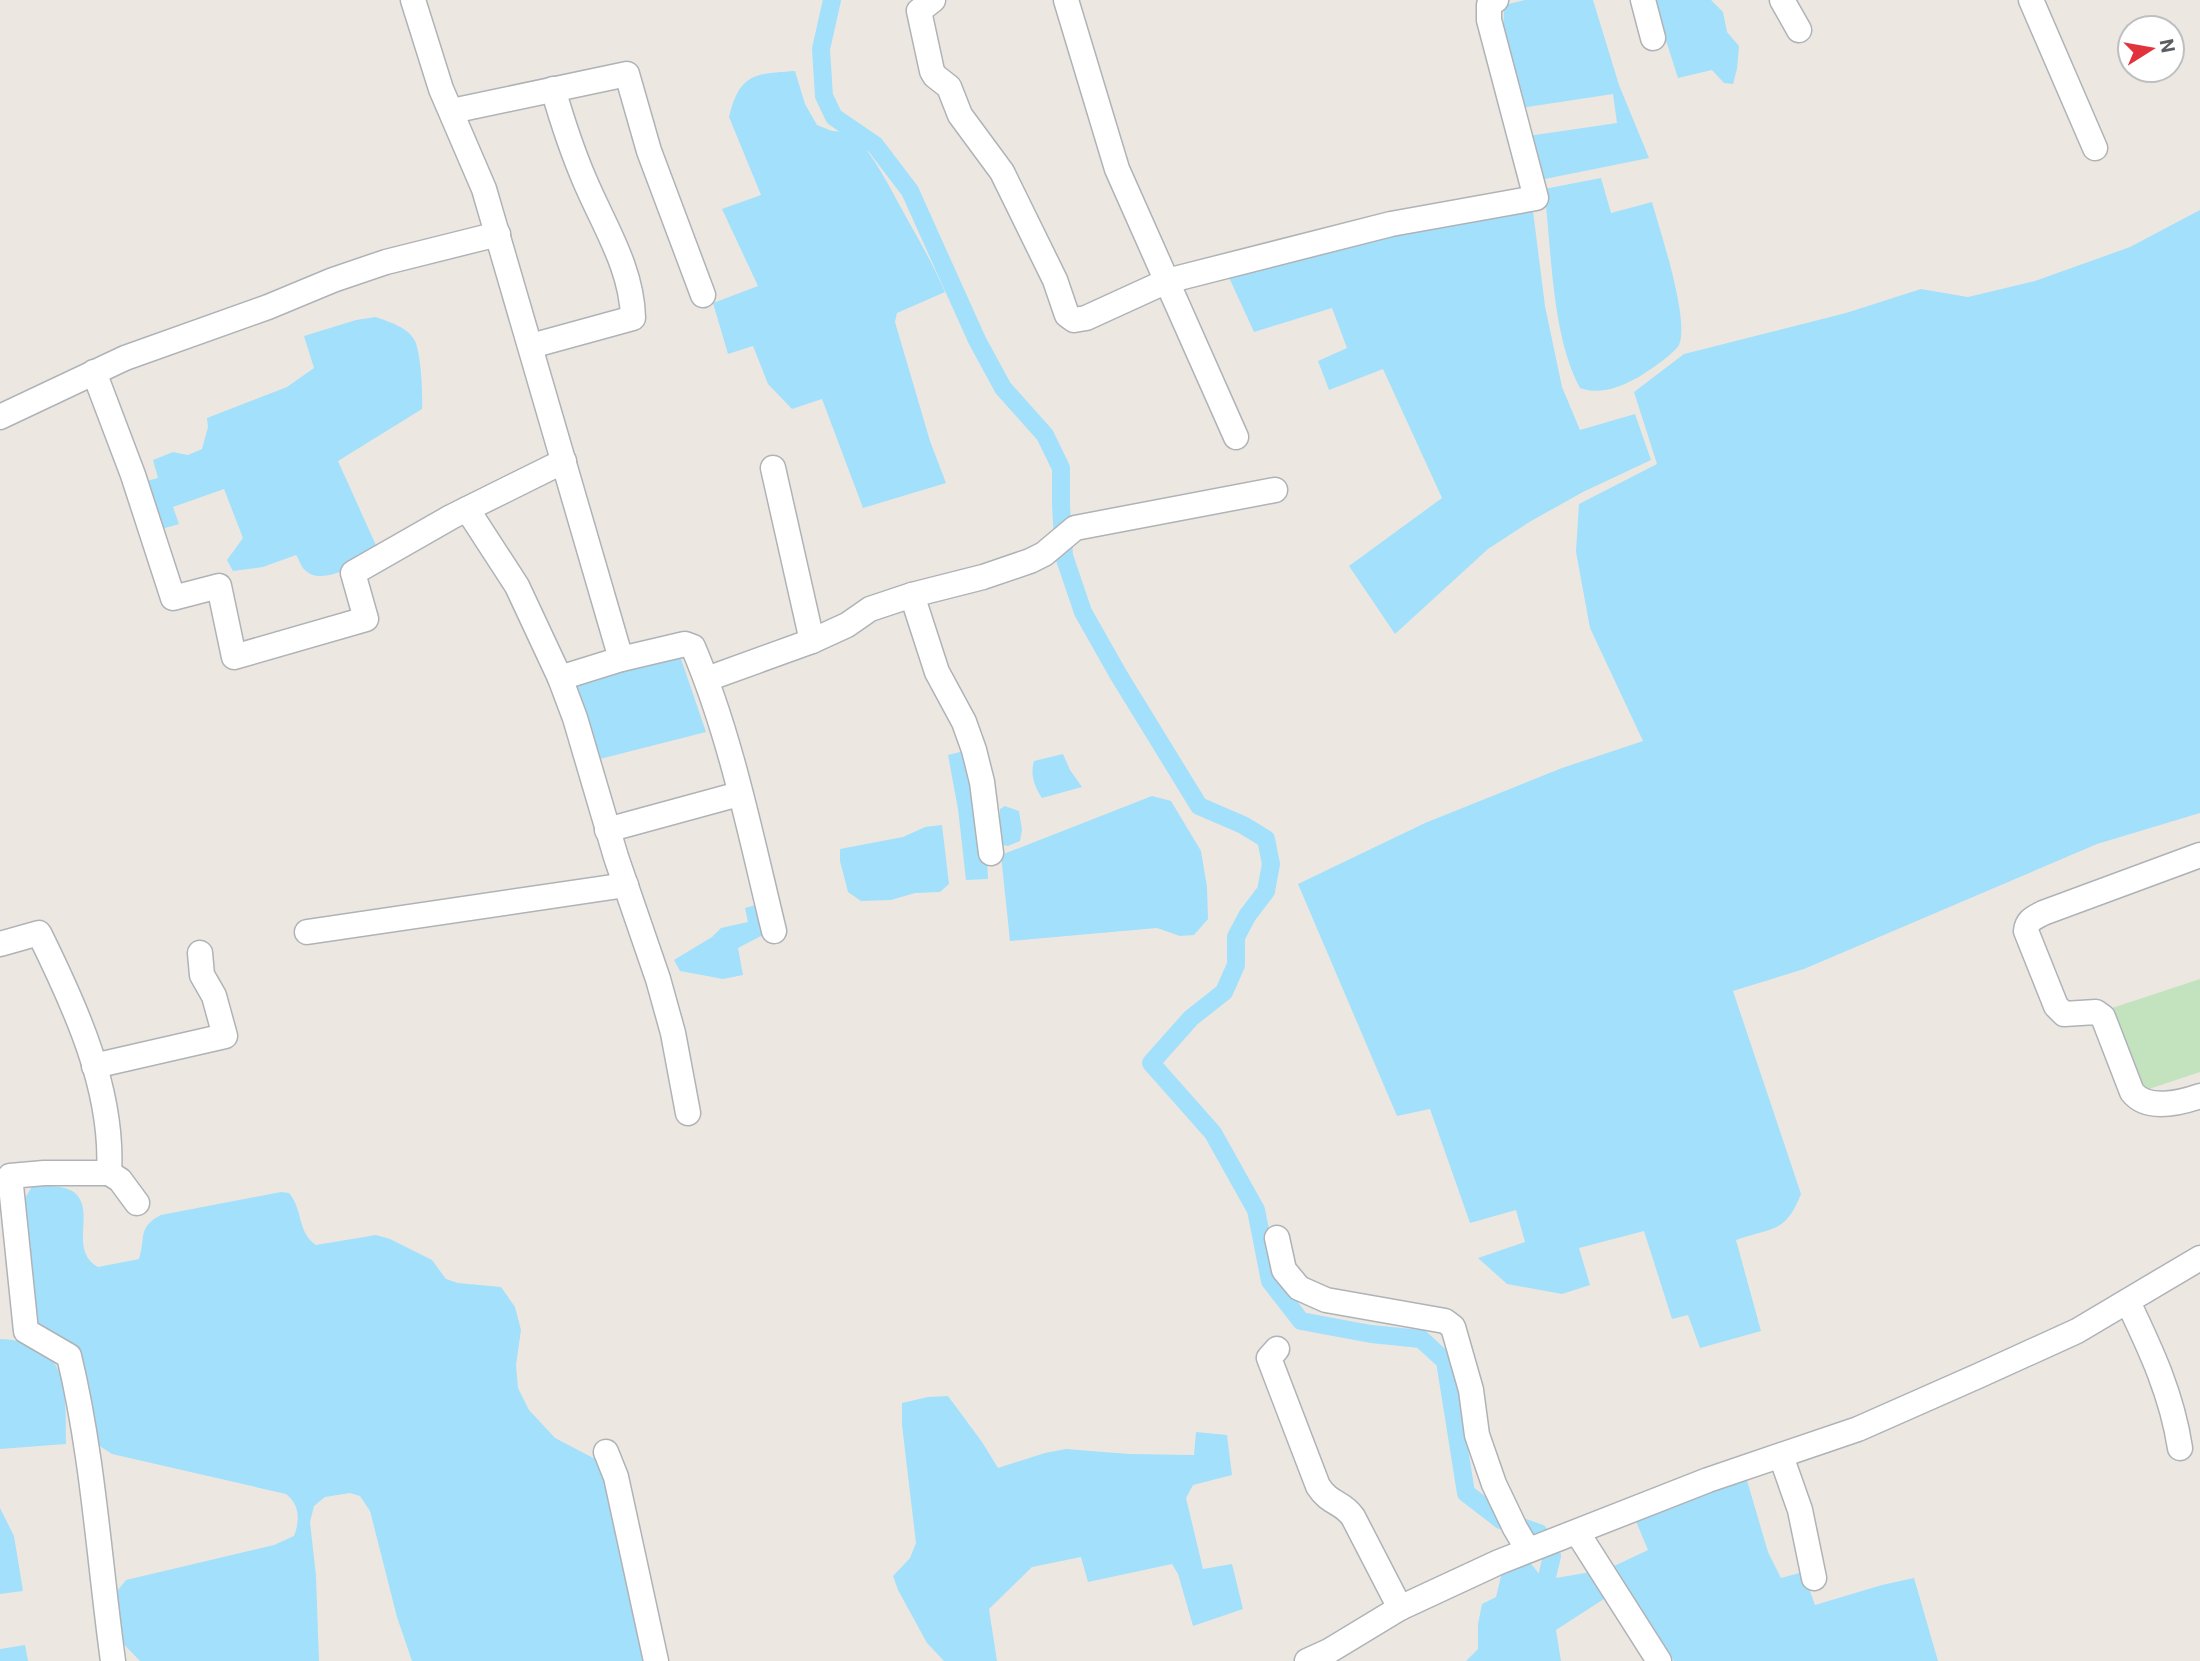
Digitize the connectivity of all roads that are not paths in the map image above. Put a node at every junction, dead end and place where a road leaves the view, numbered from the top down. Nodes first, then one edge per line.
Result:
1 (413, 0) edge
2 (933, 0) edge
3 (1066, 0) edge
4 (1496, 0) edge
5 (1643, 0) edge
6 (1782, 0) edge
7 (2031, 0) edge
8 (1800, 30) dead end
9 (1653, 38) dead end
10 (553, 89) junction
11 (452, 111) junction
12 (2095, 148) dead end
13 (498, 234) junction
14 (1167, 281) junction
15 (703, 295) dead end
16 (531, 346) junction
17 (94, 372) junction
18 (0, 417) edge
19 (1236, 437) dead end
20 (564, 461) junction
21 (773, 468) dead end
22 (1275, 489) dead end
23 (467, 509) junction
24 (912, 596) junction
25 (812, 641) junction
26 (621, 659) junction
27 (560, 678) junction
28 (707, 679) junction
29 (739, 794) junction
30 (607, 830) junction
31 (991, 853) dead end
32 (2200, 855) edge
33 (626, 885) junction
34 (774, 931) dead end
35 (307, 932) dead end
36 (0, 944) edge
37 (200, 953) dead end
38 (94, 1066) junction
39 (2200, 1096) edge
40 (688, 1113) dead end
41 (109, 1173) junction
42 (137, 1203) dead end
43 (1277, 1238) dead end
44 (2200, 1258) edge
45 (2128, 1302) junction
46 (1277, 1349) dead end
47 (2180, 1448) dead end
48 (606, 1452) dead end
49 (1781, 1456) junction
50 (1577, 1532) junction
51 (1528, 1550) junction
52 (1814, 1578) dead end
53 (1400, 1608) junction
54 (113, 1661) edge
55 (656, 1661) edge
56 (1307, 1661) edge
57 (1660, 1661) edge

1 - 11 street
2 - 14 street
3 - 14 street
4 - 14 street
5 - 9 street
6 - 8 street
7 - 12 street
10 - 11 street
10 - 15 street
10 - 16 street
11 - 13 street
13 - 16 street
13 - 17 street
14 - 19 street
16 - 20 street
17 - 18 street
17 - 23 street
20 - 23 street
20 - 26 street
21 - 25 street
22 - 24 street
23 - 27 street
24 - 25 street
24 - 31 street
25 - 28 street
26 - 27 street
26 - 28 street
27 - 30 street
28 - 29 street
29 - 30 street
29 - 34 street
30 - 33 street
32 - 39 street
33 - 35 street
33 - 40 street
36 - 38 street
37 - 38 street
38 - 41 street
41 - 42 street
41 - 54 street
43 - 51 street
44 - 45 street
45 - 47 street
45 - 49 street
46 - 53 street
48 - 55 street
49 - 50 street
49 - 52 street
50 - 51 street
50 - 57 street
51 - 53 street
53 - 56 street

